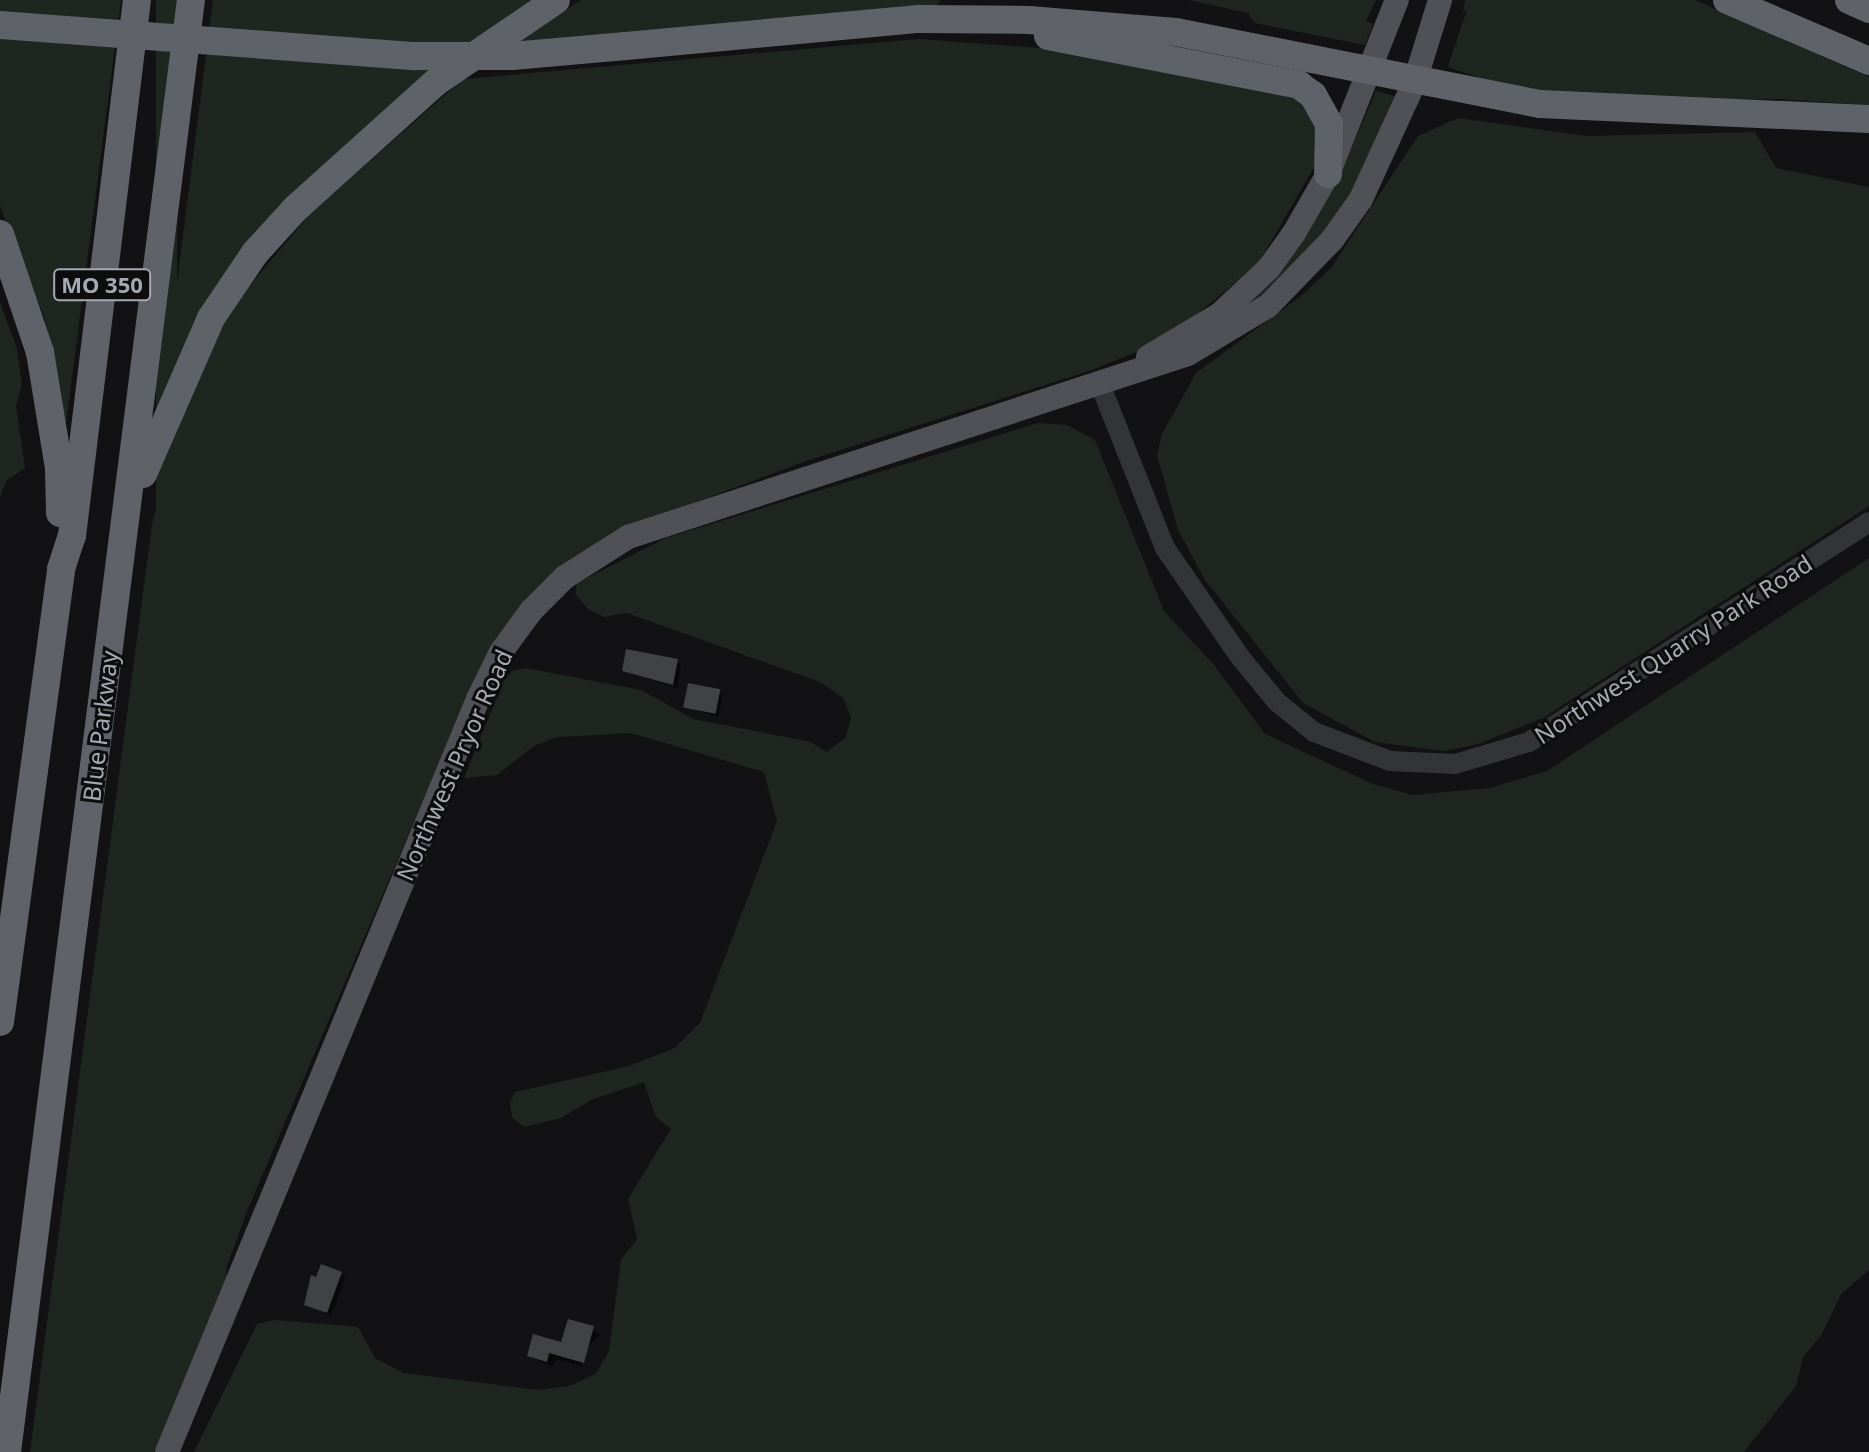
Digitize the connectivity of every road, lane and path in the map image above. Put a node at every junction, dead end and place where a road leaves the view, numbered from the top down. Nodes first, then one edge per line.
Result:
1 (137, 0) edge
2 (191, 0) edge
3 (556, 0) edge
4 (1397, 0) edge
5 (1440, 0) edge
6 (1727, 0) edge
7 (1849, 0) edge
8 (1869, 9) edge
9 (964, 20) junction
10 (0, 25) edge
11 (1869, 61) edge
12 (1369, 71) junction
13 (1415, 81) junction
14 (1869, 119) edge
15 (1328, 174) junction
16 (0, 234) edge
17 (1100, 384) junction
18 (127, 516) junction
19 (1869, 522) edge
20 (61, 569) junction
21 (0, 1022) edge
22 (7, 1452) edge
23 (167, 1452) edge

1 - 20 highway, MO 350
2 - 18 highway, Blue Parkway / MO 350
3 - 18 highway
4 - 12 main road, Northwest Pryor Road
5 - 13 main road, Northwest Pryor Road
6 - 11 highway
7 - 8 highway
9 - 10 highway, bridge
9 - 12 highway
9 - 15 highway
12 - 13 highway
12 - 15 main road, Northwest Pryor Road
13 - 14 highway
13 - 17 main road, Northwest Pryor Road
15 - 17 main road, Northwest Pryor Road
16 - 20 highway
17 - 19 street, Northwest Quarry Park Road
17 - 23 main road, Northwest Pryor Road
18 - 22 highway, Blue Parkway / MO 350
20 - 21 highway, MO 350

